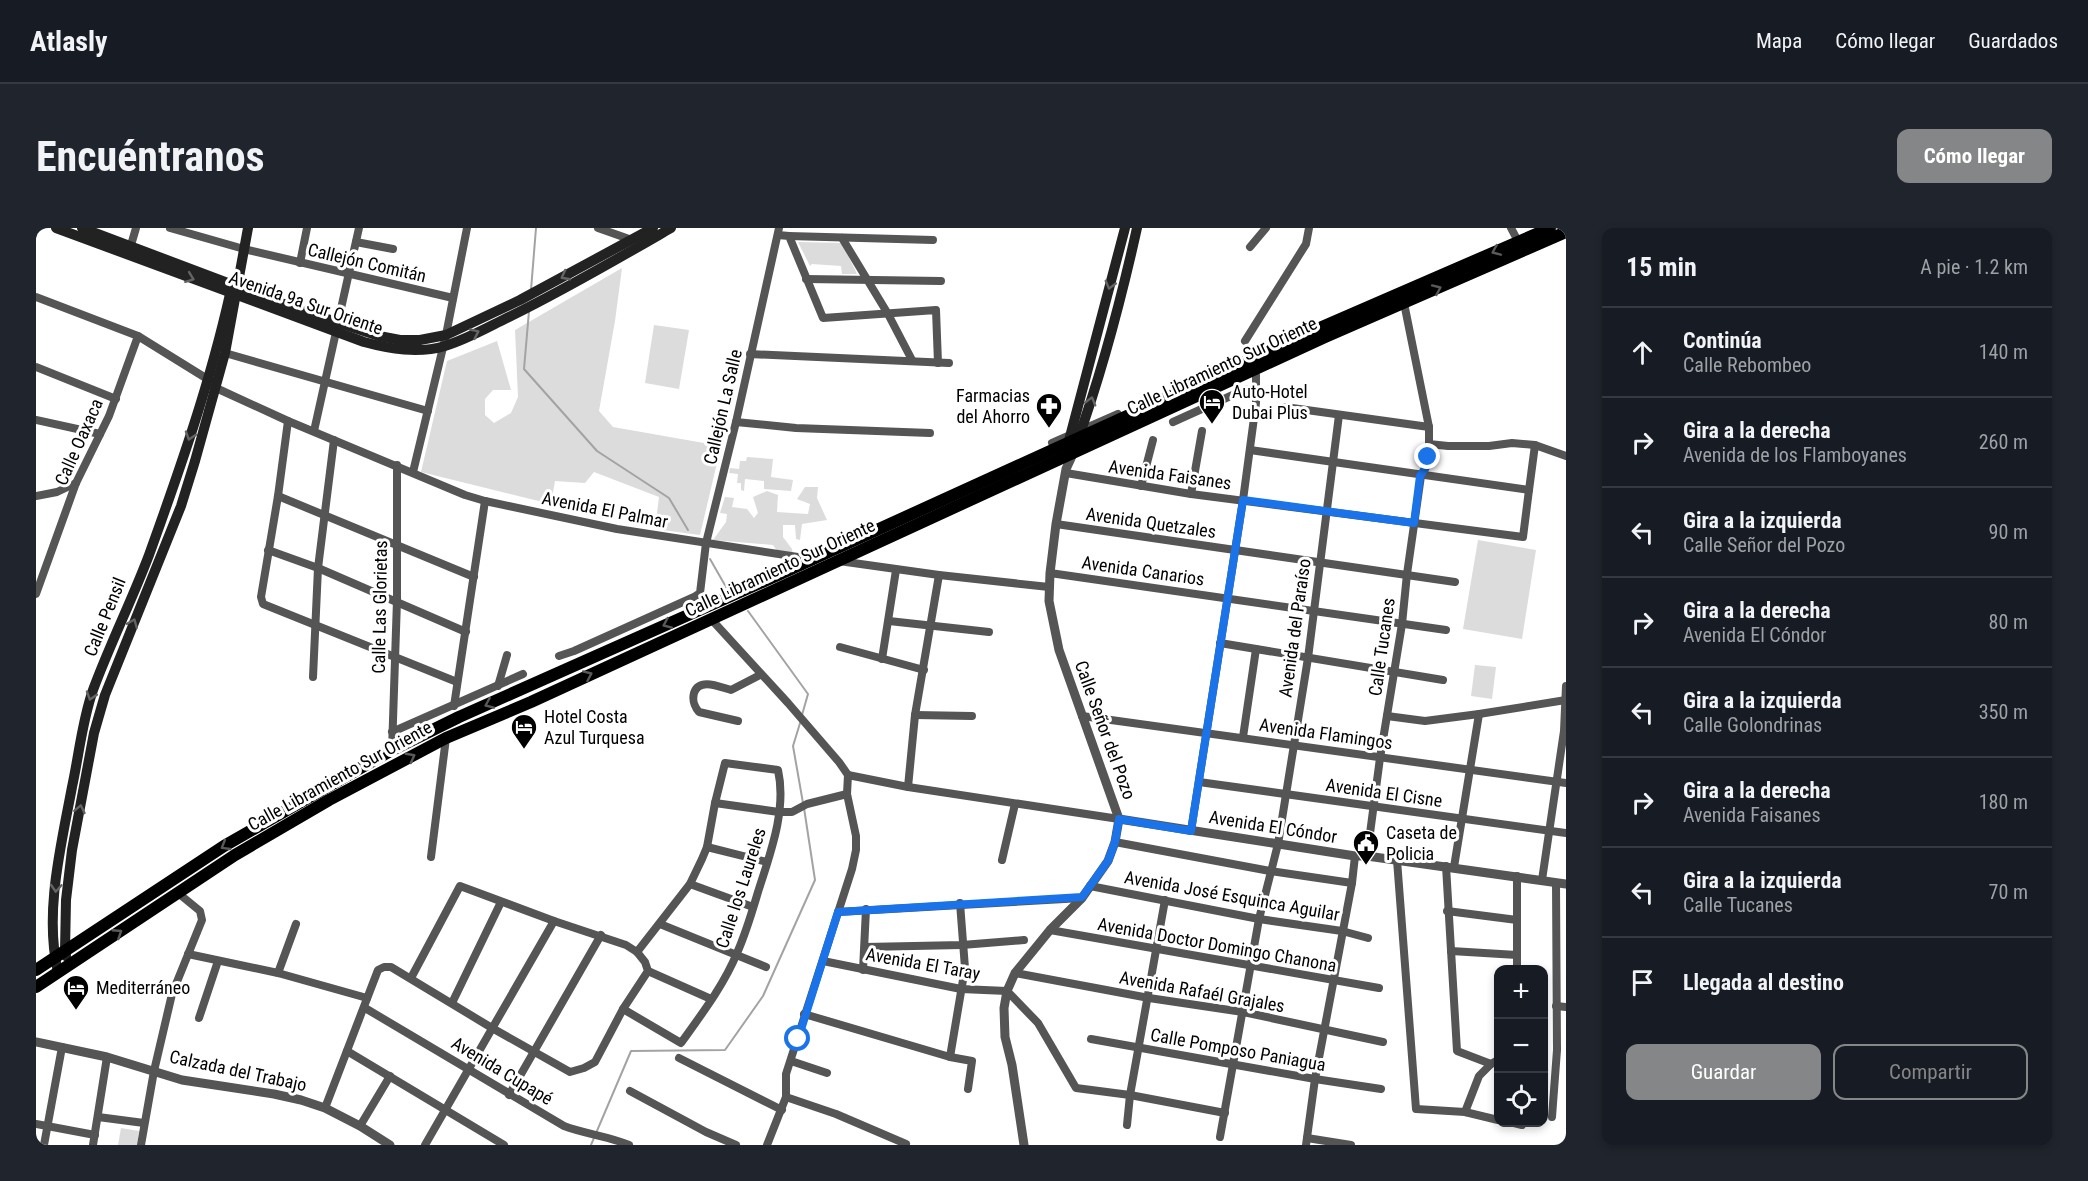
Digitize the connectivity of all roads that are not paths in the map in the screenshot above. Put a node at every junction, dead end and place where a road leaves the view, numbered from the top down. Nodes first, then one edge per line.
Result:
1 (56, 228) edge
2 (82, 228) edge
3 (136, 228) edge
4 (170, 228) edge
5 (248, 228) edge
6 (307, 228) edge
7 (359, 228) edge
8 (467, 228) edge
9 (598, 228) edge
10 (653, 228) edge
11 (671, 228) edge
12 (1125, 228) edge
13 (1137, 228) edge
14 (1266, 228) edge
15 (1309, 228) edge
16 (1511, 228) edge
17 (1550, 228) edge
18 (778, 232) edge
19 (1566, 232) edge
20 (789, 236) junction
21 (842, 238) junction
22 (632, 240) junction
23 (933, 240) dead end
24 (356, 242) junction
25 (1121, 243) junction
26 (131, 246) junction
27 (1133, 246) junction
28 (1250, 247) dead end
29 (1521, 247) junction
30 (244, 249) junction
31 (393, 249) dead end
32 (300, 263) junction
33 (349, 274) junction
34 (806, 279) junction
35 (867, 281) junction
36 (941, 281) dead end
37 (235, 292) junction
38 (547, 292) junction
39 (36, 297) edge
40 (453, 298) junction
41 (1404, 303) junction
42 (888, 314) junction
43 (1350, 321) junction
44 (337, 327) junction
45 (138, 336) junction
46 (445, 340) junction
47 (1245, 341) dead end
48 (225, 353) junction
49 (750, 354) junction
50 (912, 360) junction
51 (938, 363) junction
52 (949, 363) dead end
53 (36, 367) edge
54 (1256, 375) junction
55 (324, 381) junction
56 (213, 384) junction
57 (1256, 389) junction
58 (116, 399) junction
59 (1285, 407) dead end
60 (428, 411) junction
61 (1339, 415) junction
62 (36, 420) edge
63 (288, 421) junction
64 (736, 422) junction
65 (1173, 422) dead end
66 (1429, 427) junction
67 (1082, 430) junction
68 (314, 431) junction
69 (1202, 431) dead end
70 (930, 433) dead end
71 (100, 434) junction
72 (1069, 436) junction
73 (334, 440) junction
74 (1153, 440) dead end
75 (1430, 444) junction
76 (1535, 445) junction
77 (1250, 450) junction
78 (1566, 456) edge
79 (1333, 462) junction
80 (1068, 463) junction
81 (397, 465) junction
82 (413, 472) junction
83 (1420, 476) junction
84 (76, 483) junction
85 (1141, 486) junction
86 (1529, 490) junction
87 (1191, 494) junction
88 (36, 496) edge
89 (278, 496) junction
90 (1243, 500) junction
91 (485, 501) junction
92 (1327, 511) junction
93 (323, 515) junction
94 (1414, 523) junction
95 (1056, 524) junction
96 (396, 544) junction
97 (704, 549) junction
98 (268, 550) junction
99 (1235, 550) junction
100 (832, 560) dead end
101 (1319, 561) junction
102 (808, 563) junction
103 (846, 563) junction
104 (318, 568) junction
105 (896, 570) junction
106 (1050, 573) junction
107 (1407, 574) junction
108 (939, 575) junction
109 (474, 577) junction
110 (1455, 582) dead end
111 (1049, 587) junction
112 (770, 592) junction
113 (36, 594) edge
114 (1228, 599) junction
115 (397, 600) junction
116 (1313, 612) junction
117 (711, 620) junction
118 (889, 621) junction
119 (1402, 624) junction
120 (932, 625) junction
121 (316, 626) junction
122 (1446, 630) dead end
123 (466, 632) junction
124 (990, 632) dead end
125 (1220, 643) junction
126 (840, 647) dead end
127 (1256, 649) junction
128 (507, 655) dead end
129 (395, 656) junction
130 (558, 656) dead end
131 (1308, 658) junction
132 (882, 659) junction
133 (924, 670) junction
134 (1395, 671) junction
135 (523, 675) dead end
136 (760, 675) junction
137 (313, 677) dead end
138 (1443, 680) dead end
139 (457, 682) junction
140 (498, 686) junction
141 (1566, 686) edge
142 (1565, 700) edge
143 (454, 706) junction
144 (1479, 714) junction
145 (915, 715) junction
146 (972, 716) dead end
147 (1082, 716) junction
148 (1387, 716) junction
149 (738, 721) dead end
150 (392, 732) junction
151 (1207, 732) junction
152 (1565, 732) edge
153 (1243, 737) junction
154 (446, 738) junction
155 (1293, 745) junction
156 (392, 750) junction
157 (1380, 758) junction
158 (1471, 770) junction
159 (848, 775) junction
160 (1199, 782) junction
161 (1555, 782) junction
162 (1566, 783) edge
163 (908, 787) junction
164 (847, 794) junction
165 (1286, 795) junction
166 (715, 802) junction
167 (1015, 804) junction
168 (1374, 807) junction
169 (779, 812) junction
170 (1119, 819) junction
171 (1462, 819) junction
172 (1191, 831) junction
173 (1548, 831) junction
174 (1566, 833) edge
175 (1115, 842) junction
176 (1278, 844) junction
177 (707, 846) junction
178 (1355, 856) junction
179 (1367, 856) junction
180 (431, 857) dead end
181 (1002, 860) dead end
182 (1397, 860) junction
183 (767, 862) junction
184 (1450, 867) junction
185 (1270, 871) junction
186 (1517, 876) junction
187 (1542, 880) junction
188 (1352, 883) junction
189 (1556, 883) junction
190 (690, 884) junction
191 (1566, 884) edge
192 (1090, 886) junction
193 (178, 893) junction
194 (1082, 897) junction
195 (1165, 900) junction
196 (501, 902) junction
197 (960, 903) junction
198 (753, 907) junction
199 (866, 909) junction
200 (1447, 911) junction
201 (838, 912) junction
202 (1259, 919) junction
203 (1517, 920) junction
204 (554, 921) junction
205 (296, 924) dead end
206 (660, 924) junction
207 (1562, 925) edge
208 (1050, 930) junction
209 (1342, 931) junction
210 (601, 935) junction
211 (1368, 938) dead end
212 (1024, 939) dead end
213 (962, 945) junction
214 (865, 947) junction
215 (1156, 949) junction
216 (1451, 951) junction
217 (637, 952) junction
218 (60, 954) junction
219 (188, 954) junction
220 (737, 954) junction
221 (1517, 955) junction
222 (218, 961) junction
223 (823, 961) junction
224 (69, 965) junction
225 (1517, 965) edge
226 (646, 966) junction
227 (1250, 966) junction
228 (766, 967) dead end
229 (36, 970) edge
230 (863, 970) junction
231 (58, 972) junction
232 (278, 973) junction
233 (1015, 973) junction
234 (411, 978) junction
235 (1333, 980) junction
236 (36, 987) edge
237 (1379, 988) dead end
238 (961, 989) junction
239 (1007, 991) junction
240 (367, 998) junction
241 (1149, 998) junction
242 (711, 999) junction
243 (452, 1003) junction
244 (1556, 1006) junction
245 (1566, 1007) edge
246 (365, 1008) junction
247 (623, 1009) junction
248 (1243, 1012) junction
249 (804, 1014) junction
250 (199, 1018) dead end
251 (492, 1028) junction
252 (1326, 1031) junction
253 (1091, 1039) dead end
254 (36, 1042) edge
255 (1383, 1042) dead end
256 (62, 1047) junction
257 (1139, 1048) junction
258 (347, 1050) junction
259 (1562, 1050) edge
260 (535, 1053) junction
261 (107, 1057) junction
262 (950, 1057) junction
263 (679, 1058) dead end
264 (792, 1061) junction
265 (1494, 1062) edge
266 (1233, 1064) junction
267 (1491, 1064) junction
268 (470, 1070) junction
269 (154, 1071) junction
270 (827, 1073) dead end
271 (390, 1076) junction
272 (1315, 1080) junction
273 (968, 1089) dead end
274 (1381, 1089) dead end
275 (630, 1091) dead end
276 (509, 1095) junction
277 (1130, 1095) junction
278 (786, 1097) junction
279 (325, 1108) junction
280 (783, 1110) junction
281 (446, 1111) junction
282 (1465, 1112) junction
283 (1225, 1113) junction
284 (98, 1117) junction
285 (1552, 1117) dead end
286 (1494, 1119) edge
287 (144, 1123) junction
288 (36, 1124) edge
289 (47, 1125) junction
290 (1127, 1125) dead end
291 (360, 1126) junction
292 (95, 1135) junction
293 (1220, 1137) dead end
294 (1307, 1141) edge
295 (906, 1144) edge
296 (44, 1145) edge
297 (93, 1145) edge
298 (141, 1145) edge
299 (390, 1145) edge
300 (425, 1145) edge
301 (504, 1145) edge
302 (629, 1145) edge
303 (736, 1145) edge
304 (767, 1145) edge
305 (1024, 1145) edge
306 (1351, 1145) edge

1 -> 37 main road, Avenida 9a Sur Oriente
2 - 26 main road, Avenida 9a Sur Oriente
3 - 26 street
4 - 30 street, Callejón Comitán
5 - 30 main road, Calle Pensil
6 - 32 street
7 - 24 street
8 - 40 street
9 - 22 street
10 - 22 main road, Avenida 9a Sur Oriente
11 - 38 main road, Avenida 9a Sur Oriente
12 - 25 main road
13 - 27 main road
14 - 28 street
15 - 47 street
16 - 29 street
17 - 29 main road, Calle Libramiento Sur Oriente
18 - 20 street
18 - 49 street, Callejón La Salle
19 - 29 main road, Calle Libramiento Sur Oriente
20 - 21 street
20 - 34 street
21 - 23 street
21 - 35 street
22 -> 38 main road, Avenida 9a Sur Oriente
24 - 31 street
24 - 33 street
25 - 27 main road
25 -> 72 main road
26 - 37 main road, Avenida 9a Sur Oriente
67 -> 27 main road
41 -> 29 main road, Calle Libramiento Sur Oriente
29 -> 43 main road, Calle Libramiento Sur Oriente
30 - 32 street, Callejón Comitán
30 - 37 main road, Calle Pensil
32 - 33 street, Callejón Comitán
33 - 40 street, Callejón Comitán
33 - 44 street
34 - 35 street
34 - 42 street
35 - 36 street
35 - 42 street
37 - 44 main road, Avenida 9a Sur Oriente
37 - 48 main road, Calle Pensil
37 - 56 main road, Calle Pensil
38 - 46 main road, Avenida 9a Sur Oriente
39 - 45 street, Avenida El Palmar
40 - 46 street
41 - 43 main road, Calle Libramiento Sur Oriente
41 - 66 street, Calle Tucanes
42 - 50 street
42 - 51 street
43 - 54 street
43 - 67 street
43 - 102 main road, Calle Libramiento Sur Oriente
44 - 46 main road, Avenida 9a Sur Oriente
44 - 55 street
45 - 56 street, Avenida El Palmar
45 - 58 street, Calle Oaxaca
46 - 60 street
48 - 55 street
48 - 56 main road, Calle Pensil
49 - 50 street
49 - 64 street, Callejón La Salle
50 - 51 street
51 - 52 street
53 - 58 street
54 - 57 street
54 - 80 street
55 - 60 street
55 - 68 street
56 - 63 street, Avenida El Palmar
56 - 218 main road, Calle Pensil
57 - 65 street
57 - 77 street
58 - 71 street, Calle Oaxaca
59 - 61 street
60 - 82 street
61 - 66 street
61 - 79 street, Avenida del Paraíso
62 - 71 street
63 - 68 street, Avenida El Palmar
63 - 89 street
64 - 70 street
64 - 97 street, Callejón La Salle
66 - 75 street, Calle Tucanes
67 - 72 street
67 - 80 main road
68 - 73 street, Avenida El Palmar
69 - 87 street
71 - 84 street, Calle Oaxaca
72 - 80 main road
72 - 102 street
73 - 81 street, Avenida El Palmar
73 - 93 street
74 - 85 street
75 - 76 street
75 - 83 street, Calle Tucanes
76 - 78 street
76 - 86 street
77 - 79 street
77 - 90 street
79 - 83 street
79 - 92 street, Avenida del Paraíso
80 - 85 street, Avenida Faisanes
80 - 95 street, Calle Señor del Pozo
80 - 103 street
81 - 82 street, Avenida El Palmar
81 - 96 street, Calle Las Glorietas
82 - 91 street, Avenida El Palmar
83 - 86 street
83 - 94 street, Calle Tucanes
84 - 88 street
84 - 113 street, Calle Oaxaca
85 - 87 street, Avenida Faisanes
86 - 94 street, Avenida Faisanes
87 - 90 street, Avenida Faisanes
89 - 93 street
89 - 98 street
90 - 92 street, Avenida Faisanes
90 - 99 street
91 - 97 street, Avenida El Palmar
91 - 109 street
92 - 94 street, Avenida Faisanes
92 - 101 street, Avenida del Paraíso
93 - 96 street
93 - 104 street
94 - 107 street, Calle Tucanes
95 - 99 street, Avenida Quetzales
95 - 106 street, Calle Señor del Pozo
96 - 109 street
96 - 115 street, Calle Las Glorietas
97 - 102 street, Avenida El Palmar
97 - 130 street, Callejón La Salle
98 - 104 street
98 - 121 street
99 - 101 street, Avenida Quetzales
99 - 114 street
100 - 103 street
101 - 107 street, Avenida Quetzales
101 - 116 street, Avenida del Paraíso
102 - 112 main road, Calle Libramiento Sur Oriente
102 -> 156 main road, Calle Libramiento Sur Oriente
103 - 105 street
103 - 112 street
104 - 115 street
104 - 121 street
105 - 108 street
105 - 118 street
106 - 111 street, Calle Señor del Pozo
106 - 114 street, Avenida Canarios
107 - 110 street, Avenida Quetzales
107 - 119 street, Calle Tucanes
108 - 111 street
108 - 120 street
109 - 123 street
111 - 147 street, Calle Señor del Pozo
112 - 117 main road, Calle Libramiento Sur Oriente
114 - 116 street, Avenida Canarios
114 - 125 street
115 - 123 street
115 - 129 street, Calle Las Glorietas
116 - 119 street, Avenida Canarios
116 - 131 street, Avenida del Paraíso
117 - 136 street
154 -> 117 main road, Calle Libramiento Sur Oriente
118 - 120 street
118 - 132 street
119 - 122 street, Avenida Canarios
119 - 134 street, Calle Tucanes
120 - 124 street
120 - 133 street
121 - 129 street
121 - 137 street
123 - 139 street
125 - 127 street
125 - 151 street
126 - 132 street
127 - 131 street
127 - 153 street
128 - 140 street
129 - 139 street
129 - 150 street, Calle Las Glorietas
131 - 134 street
131 - 155 street, Avenida del Paraíso
132 - 133 street
133 - 145 street
134 - 138 street
134 - 148 street, Calle Tucanes
135 - 140 street
136 - 149 street
136 - 159 street
139 - 143 street
140 - 143 street
141 - 142 street
142 - 144 street
142 - 152 street
143 - 150 street
144 - 148 street
144 - 158 street
145 - 146 street
145 - 163 street
147 - 151 street, Avenida Flamingos
147 - 170 street, Calle Señor del Pozo
148 - 157 street, Calle Tucanes
150 - 156 street, Calle Las Glorietas
151 - 153 street, Avenida Flamingos
151 - 160 street
152 - 161 street
153 - 155 street, Avenida Flamingos
154 - 180 street
193 -> 154 main road, Calle Libramiento Sur Oriente
155 - 157 street, Avenida Flamingos
155 - 165 street, Avenida del Paraíso
156 -> 218 main road, Calle Libramiento Sur Oriente
157 - 158 street, Avenida Flamingos
157 - 168 street, Calle Tucanes
158 - 161 street, Avenida Flamingos
158 - 171 street
159 - 163 street
159 - 164 street
160 - 165 street, Avenida El Cisne
160 - 172 street
161 - 162 street, Avenida Flamingos
161 - 173 street
163 - 167 street
164 - 169 street
164 - 201 street
165 - 168 street, Avenida El Cisne
165 - 176 street, Avenida del Paraíso
166 - 169 street
166 - 169 street, Calle los Laureles
166 - 177 street
167 - 170 street
167 - 181 street
168 - 171 street, Avenida El Cisne
168 - 179 street, Calle Tucanes
169 - 183 street, Calle los Laureles
170 - 172 street, Avenida El Cóndor
170 - 175 street, Calle Señor del Pozo
171 - 173 street, Avenida El Cisne
171 - 184 street
172 - 176 street, Avenida El Cóndor
173 - 174 street, Avenida El Cisne
173 - 187 street
175 - 185 street
175 - 192 street, Calle Señor del Pozo
176 - 178 street, Avenida El Cóndor
176 - 185 street, Avenida del Paraíso
177 - 183 street
177 - 190 street
178 - 179 street, Avenida El Cóndor
178 - 188 street
179 - 182 street, Avenida El Cóndor
182 - 184 street, Avenida El Cóndor
182 - 282 street
183 - 198 street, Calle los Laureles
184 - 186 street, Avenida El Cóndor
184 - 200 street
185 - 188 street
185 - 202 street, Avenida del Paraíso
186 - 187 street, Avenida El Cóndor
186 - 203 street
187 - 189 street, Avenida El Cóndor
188 - 209 street
189 - 191 street, Avenida El Cóndor
189 - 207 street
190 - 198 street
190 - 206 street
192 - 194 street, Calle Señor del Pozo
192 - 195 street, Avenida José Esquinca Aguilar
193 - 219 street
224 -> 193 main road, Calle Libramiento Sur Oriente
194 - 197 street
194 - 208 street, Calle Señor del Pozo
195 - 202 street, Avenida José Esquinca Aguilar
195 - 215 street
196 - 204 street
196 - 234 street
196 - 243 street
197 - 199 street
197 - 213 street
198 - 220 street, Calle los Laureles
199 - 201 street
199 - 214 street
200 - 203 street
200 - 216 street
201 - 223 street
202 - 209 street, Avenida José Esquinca Aguilar
202 - 227 street, Avenida del Paraíso
203 - 221 street
204 - 210 street
204 - 251 street
205 - 232 street
206 - 217 street
206 - 220 street
207 - 244 street
208 - 215 street, Avenida Doctor Domingo Chanona
208 - 233 street, Calle Señor del Pozo
209 - 211 street, Avenida José Esquinca Aguilar
209 - 235 street
210 - 217 street
210 - 260 street
212 - 213 street
213 - 214 street
213 - 238 street
214 - 230 street
215 - 227 street, Avenida Doctor Domingo Chanona
215 - 241 street
216 - 221 street
216 - 267 street
217 - 226 street
218 - 224 main road, Calle Pensil
218 - 229 main road, Calle Libramiento Sur Oriente
218 - 231 main road, Calle Pensil
219 - 222 street
219 - 269 street
220 - 228 street
220 - 242 street, Calle los Laureles
221 - 225 street
222 - 232 street
222 - 250 street
223 - 230 street, Avenida El Taray
223 - 249 street
224 - 231 main road, Calle Libramiento Sur Oriente
226 - 242 street
226 - 247 street
227 - 235 street, Avenida Doctor Domingo Chanona
227 - 248 street, Avenida del Paraíso
230 - 238 street, Avenida El Taray
231 - 236 main road, Calle Libramiento Sur Oriente
232 - 240 street
233 - 239 street, Calle Señor del Pozo
233 - 241 street, Avenida Rafaél Grajales
234 - 240 street
234 - 243 street
235 - 237 street, Avenida Doctor Domingo Chanona
235 - 252 street
238 - 239 street, Avenida El Taray
238 - 262 street
239 - 277 street
239 - 305 street, Calle Señor del Pozo
240 - 246 street
241 - 248 street, Avenida Rafaél Grajales
241 - 257 street
242 - 247 street, Calle los Laureles
243 - 251 street
244 - 245 street
244 - 259 street
246 - 258 street
246 - 268 street, Avenida Cupapé
247 - 260 street
248 - 252 street, Avenida Rafaél Grajales
248 - 266 street, Avenida del Paraíso
249 - 262 street
249 - 264 street
251 - 260 street
251 - 268 street
252 - 255 street, Avenida Rafaél Grajales
252 - 272 street
253 - 257 street, Calle Pomposo Paniagua
254 - 256 street, Calzada del Trabajo
256 - 261 street, Calzada del Trabajo
256 - 289 street
257 - 266 street, Calle Pomposo Paniagua
257 - 277 street
258 - 271 street
258 - 279 street
259 - 285 street
260 - 276 street
261 - 269 street, Calzada del Trabajo
261 - 284 street
262 - 273 street
263 - 280 street
264 - 270 street
264 - 278 street
265 - 267 street
266 - 272 street, Calle Pomposo Paniagua
266 - 283 street, Avenida del Paraíso
267 - 282 street
268 - 276 street, Avenida Cupapé
268 - 281 street
269 - 279 street, Calzada del Trabajo
269 - 287 street
271 - 281 street
271 - 291 street
272 - 274 street, Calle Pomposo Paniagua
272 - 294 street
275 - 303 street
276 - 302 street, Avenida Cupapé
277 - 283 street
277 - 290 street
278 - 280 street
278 - 295 street
279 - 291 street, Calzada del Trabajo
280 - 304 street
281 - 300 street
281 - 301 street
282 - 286 street
283 - 293 street, Avenida del Paraíso
284 - 287 street
284 - 292 street
287 - 298 street
288 - 289 street
289 - 292 street
289 - 296 street
291 - 299 street, Calzada del Trabajo
292 - 297 street
294 - 306 street

